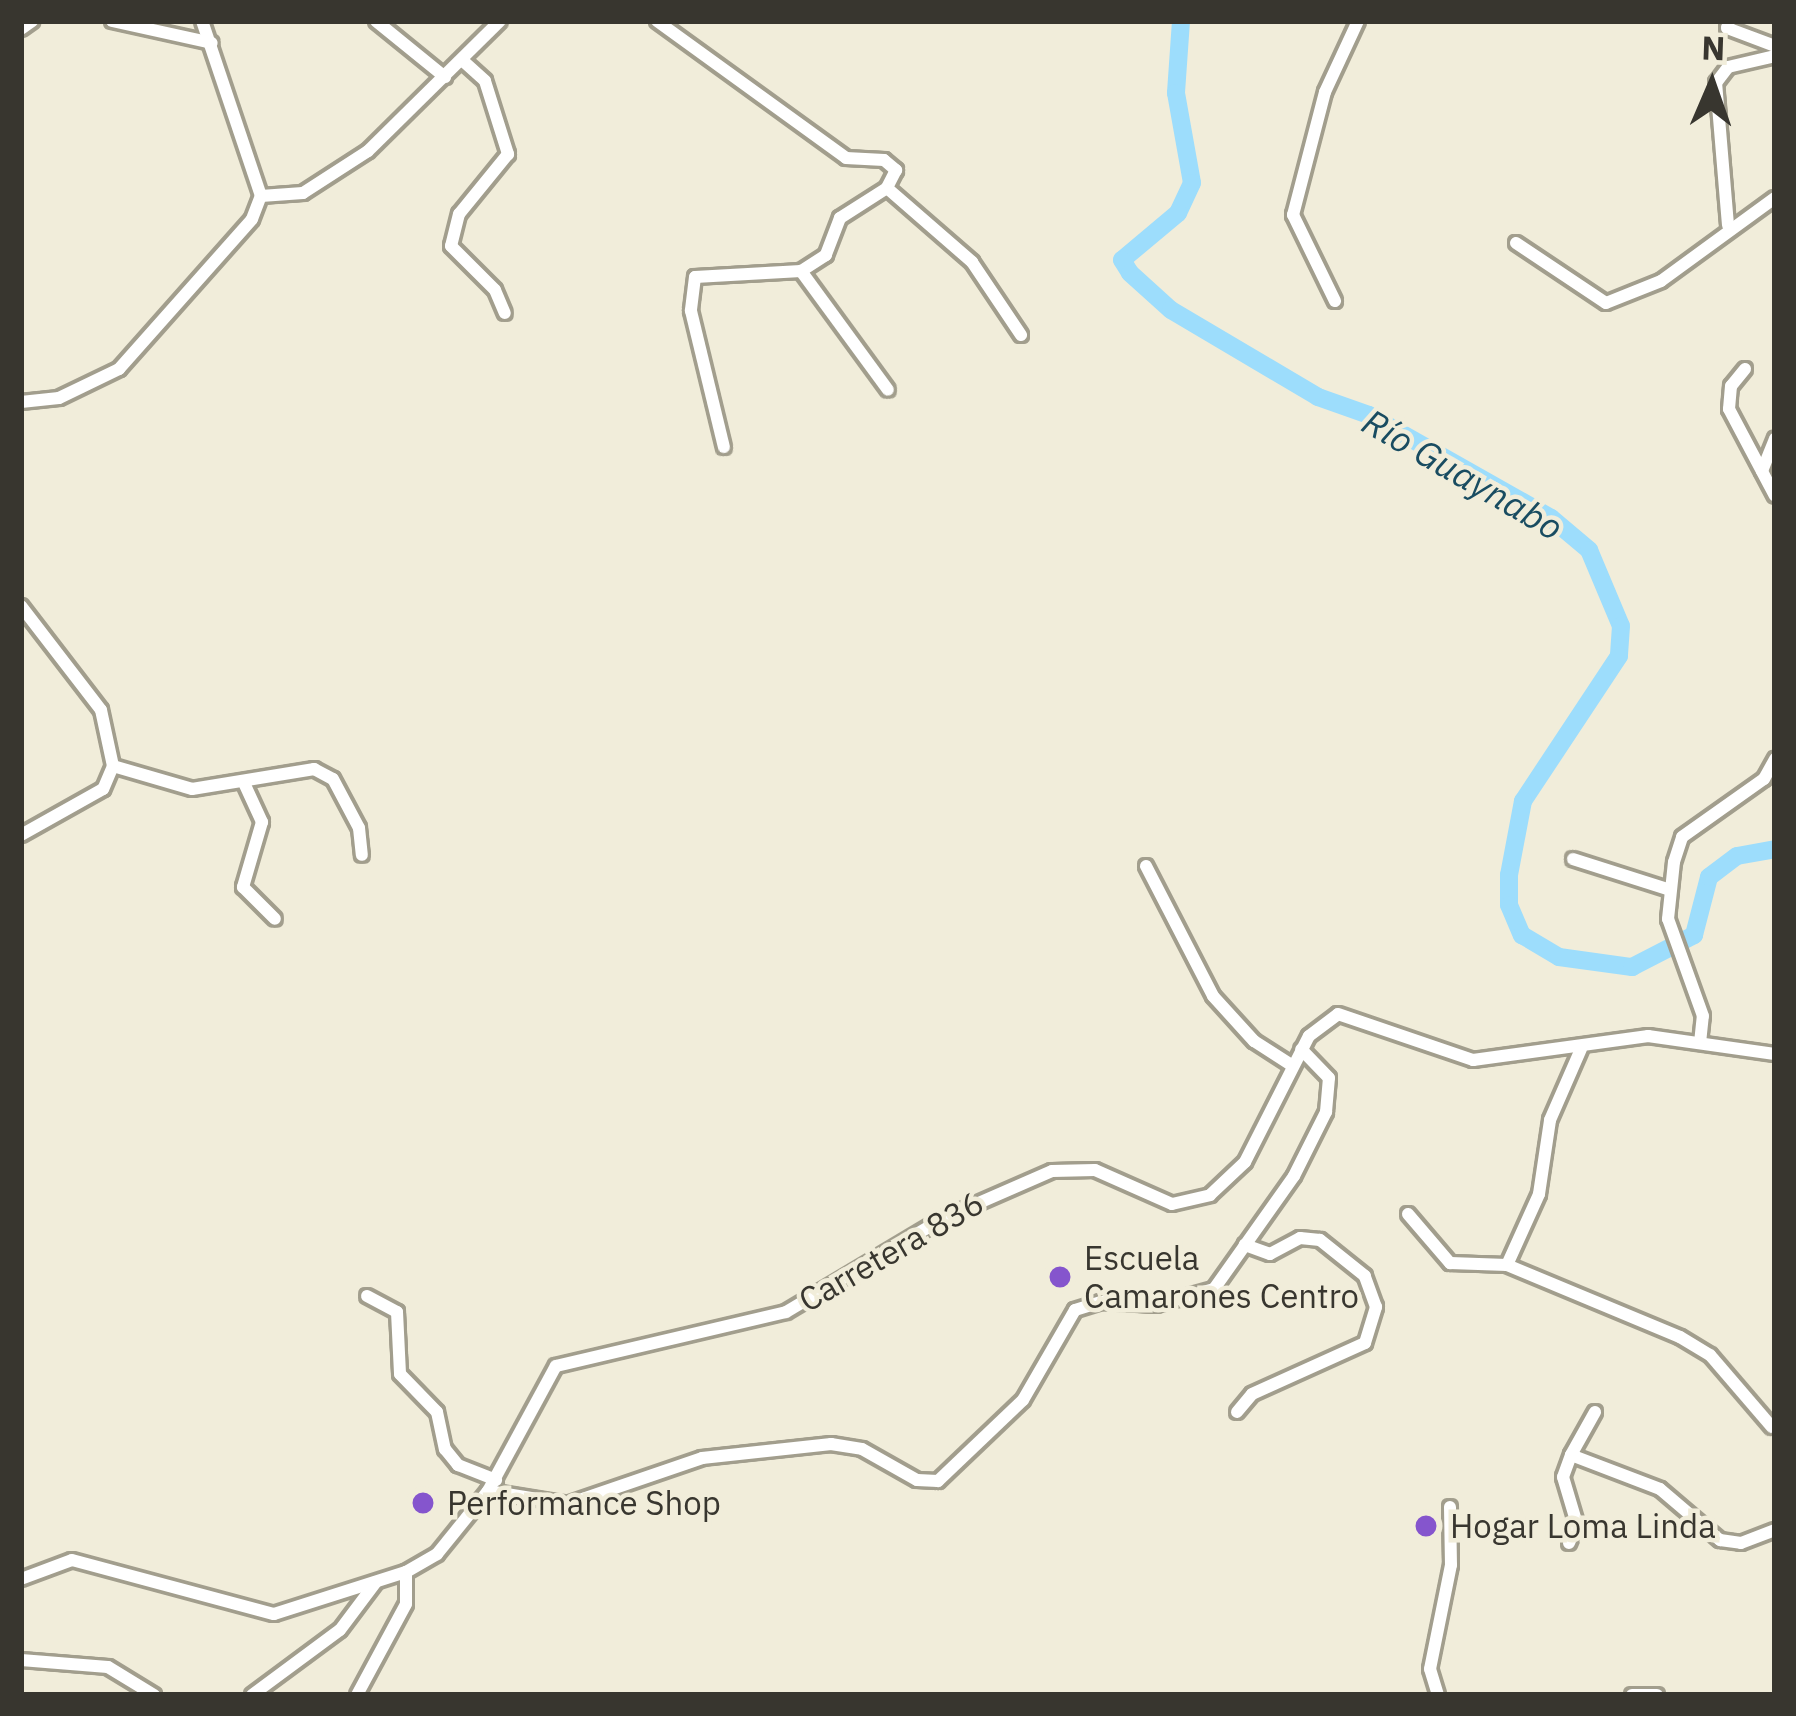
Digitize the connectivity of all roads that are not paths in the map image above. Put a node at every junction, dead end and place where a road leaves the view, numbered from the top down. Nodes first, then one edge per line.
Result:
1 (32, 21) edge
2 (112, 21) edge
3 (202, 21) edge
4 (376, 21) edge
5 (500, 21) edge
6 (657, 21) edge
7 (1358, 21) edge
8 (1729, 21) edge
9 (21, 29) edge
10 (212, 44) junction
11 (1775, 46) edge
12 (1775, 56) edge
13 (462, 60) junction
14 (445, 77) junction
15 (887, 188) junction
16 (261, 196) junction
17 (1775, 198) edge
18 (1728, 225) junction
19 (1516, 244) dead end
20 (802, 272) junction
21 (1335, 301) dead end
22 (505, 313) dead end
23 (1022, 335) dead end
24 (1745, 369) dead end
25 (888, 390) dead end
26 (21, 403) edge
27 (1775, 438) edge
28 (724, 447) dead end
29 (1762, 471) junction
30 (1775, 496) edge
31 (21, 606) edge
32 (1775, 759) edge
33 (113, 766) junction
34 (245, 785) junction
35 (21, 835) edge
36 (362, 855) dead end
37 (1573, 859) dead end
38 (1146, 866) dead end
39 (1670, 890) junction
40 (275, 919) dead end
41 (1700, 1042) junction
42 (1301, 1049) junction
43 (1581, 1049) junction
44 (1775, 1054) edge
45 (1293, 1066) junction
46 (1408, 1214) dead end
47 (1245, 1245) junction
48 (1507, 1265) junction
49 (367, 1295) dead end
50 (1237, 1412) dead end
51 (1595, 1412) dead end
52 (1772, 1427) dead end
53 (1571, 1455) junction
54 (492, 1486) junction
55 (1450, 1508) dead end
56 (1775, 1530) edge
57 (1569, 1543) dead end
58 (406, 1572) junction
59 (21, 1579) edge
60 (376, 1582) junction
61 (21, 1660) edge
62 (154, 1695) edge
63 (252, 1695) edge
64 (357, 1695) edge
65 (1438, 1695) edge
66 (1632, 1695) edge
67 (1657, 1695) edge

1 - 9 street
2 - 10 street
3 - 10 street
4 - 14 street
5 - 13 street
6 - 15 street
7 - 21 street
8 - 11 street
10 - 16 street
12 - 18 street
13 - 14 street
13 - 22 street
14 - 16 street
15 - 20 street
15 - 23 street
16 - 26 street
17 - 18 street
18 - 19 street
20 - 25 street
20 - 28 street
24 - 29 street
27 - 29 street
29 - 30 street
31 - 33 street
32 - 39 street
33 - 34 street
33 - 35 street
34 - 36 street
34 - 40 street
37 - 39 street
38 - 45 street
39 - 41 street
41 - 43 street, Carretera 836
41 - 44 street, Carretera 836
42 - 43 street, Carretera 836
42 - 45 street, Carretera 836
42 - 47 street
43 - 48 street
45 - 54 street, Carretera 836
46 - 48 street
47 - 50 street
47 - 54 street
48 - 52 street
49 - 54 street
51 - 53 street
53 - 56 street
53 - 57 street
54 - 58 street, Carretera 836
55 - 65 street
58 - 60 street, Carretera 836
58 - 64 street
59 - 60 street, Carretera 836
60 - 63 street
61 - 62 street
66 - 67 street

